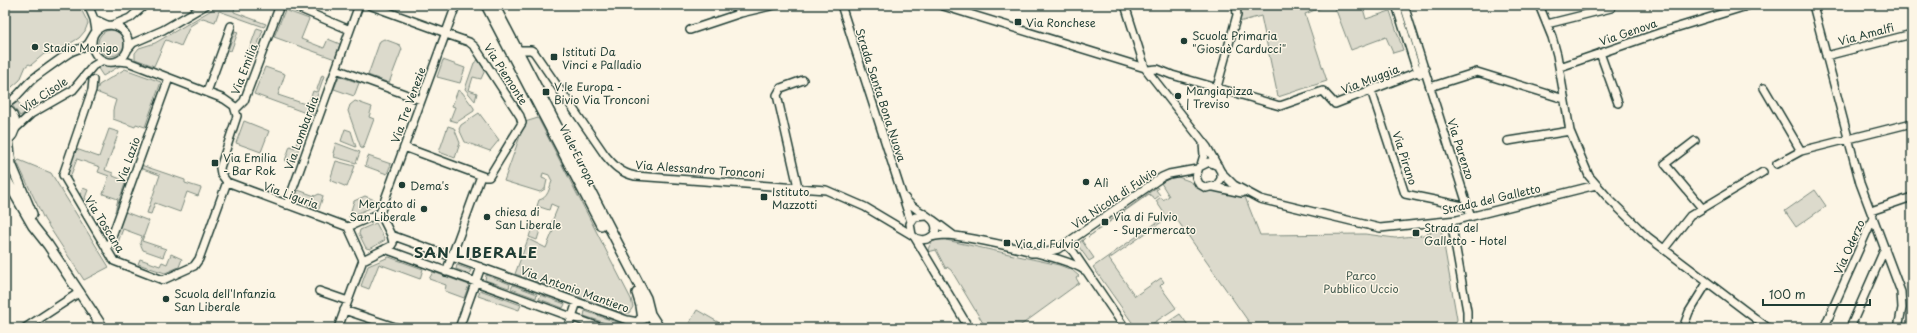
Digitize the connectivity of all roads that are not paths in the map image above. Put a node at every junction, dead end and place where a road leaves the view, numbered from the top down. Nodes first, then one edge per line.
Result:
1 (146, 5) edge
2 (206, 5) edge
3 (280, 5) edge
4 (291, 5) edge
5 (359, 5) edge
6 (369, 5) edge
7 (456, 5) edge
8 (486, 5) edge
9 (494, 5) edge
10 (775, 5) edge
11 (841, 5) edge
12 (940, 5) edge
13 (1125, 5) edge
14 (1236, 5) edge
15 (1396, 5) edge
16 (1404, 5) edge
17 (1539, 5) edge
18 (1750, 5) edge
19 (1813, 5) edge
20 (89, 7) edge
21 (1611, 8) dead end
22 (94, 19) junction
23 (1547, 24) junction
24 (110, 25) junction
25 (231, 26) dead end
26 (350, 30) junction
27 (690, 30) dead end
28 (95, 33) junction
29 (446, 33) junction
30 (1912, 34) edge
31 (518, 50) junction
32 (1600, 52) junction
33 (127, 55) junction
34 (1826, 56) junction
35 (103, 60) junction
36 (1560, 67) junction
37 (336, 69) junction
38 (1146, 69) junction
39 (1421, 70) junction
40 (90, 71) junction
41 (1172, 75) junction
42 (84, 78) junction
43 (169, 78) junction
44 (92, 80) junction
45 (803, 80) dead end
46 (1155, 81) junction
47 (1217, 87) junction
48 (1430, 87) junction
49 (1764, 88) dead end
50 (1371, 90) junction
51 (207, 92) junction
52 (1564, 99) junction
53 (421, 100) junction
54 (1618, 103) dead end
55 (5, 105) edge
56 (5, 109) edge
57 (236, 109) junction
58 (1912, 123) edge
59 (14, 130) junction
60 (1570, 131) junction
61 (1201, 138) junction
62 (1848, 139) junction
63 (6, 140) edge
64 (1508, 141) dead end
65 (1694, 142) dead end
66 (404, 147) junction
67 (1801, 151) junction
68 (1777, 164) dead end
69 (1199, 167) junction
70 (1219, 169) junction
71 (1763, 172) dead end
72 (1177, 174) junction
73 (481, 176) junction
74 (5, 177) edge
75 (227, 182) junction
76 (1199, 184) junction
77 (1596, 185) junction
78 (798, 186) junction
79 (1214, 188) junction
80 (901, 191) junction
81 (1250, 195) junction
82 (1912, 197) edge
83 (287, 205) junction
84 (1468, 206) junction
85 (1702, 208) junction
86 (380, 213) junction
87 (1872, 215) junction
88 (926, 216) junction
89 (1471, 217) junction
90 (933, 220) junction
91 (1451, 220) junction
92 (911, 223) junction
93 (896, 224) junction
94 (348, 227) junction
95 (391, 235) junction
96 (914, 237) junction
97 (930, 238) junction
98 (963, 238) junction
99 (1075, 238) junction
100 (48, 245) junction
101 (1065, 245) junction
102 (1885, 248) junction
103 (385, 249) junction
104 (1664, 249) junction
105 (107, 250) junction
106 (1031, 253) junction
107 (1075, 255) junction
108 (452, 257) junction
109 (363, 260) junction
110 (928, 261) junction
111 (1071, 263) junction
112 (481, 267) junction
113 (1084, 270) junction
114 (446, 272) junction
115 (475, 282) junction
116 (1707, 283) junction
117 (319, 291) dead end
118 (80, 292) junction
119 (348, 301) junction
120 (577, 302) junction
121 (344, 310) junction
122 (572, 317) junction
123 (652, 318) junction
124 (639, 323) edge
125 (1467, 327) edge
126 (25, 328) edge
127 (103, 328) edge
128 (338, 328) edge
129 (398, 328) edge
130 (459, 328) edge
131 (568, 328) edge
132 (602, 328) edge
133 (659, 328) edge
134 (969, 328) edge
135 (1125, 328) edge
136 (1476, 328) edge
137 (1683, 328) edge
138 (1768, 328) edge
139 (1824, 328) edge
140 (1850, 328) edge
141 (1898, 328) edge

1 - 24 street, Via Cisole
2 - 33 street
3 - 57 street, Via Emilia
4 - 26 street
5 - 26 street, Via Lombardia
6 - 29 street
7 - 29 street, Via Tre Venezie
8 - 124 main road, Viale Europa
9 - 31 main road, Viale Europa
10 - 27 street
11 - 80 street, Strada Santa Bona Nuova
12 - 38 street
13 - 38 street, Strada del Galletto
14 - 47 street
15 - 39 street
16 - 39 street
17 - 23 street
18 - 32 street, Via Genova
19 - 34 street, Via Amalfi
20 - 22 street
21 - 23 street
22 - 24 street
22 - 28 street
23 - 36 street
24 - 28 street, Via Cisole
24 - 33 street
25 - 51 street
26 - 37 street, Via Lombardia
28 - 35 street
28 - 55 street, Via Cisole
29 - 53 street, Via Tre Venezie
29 - 73 street, Via Piemonte
30 - 34 street, Via Amalfi
31 - 78 street, Via Alessandro Tronconi
31 - 123 main road, Viale Europa
32 - 36 street, Via Genova
32 - 54 street
33 - 35 street
33 - 43 street
34 - 62 street, Via Amalfi
35 - 40 street, Via Cisole
36 - 52 street
37 - 53 street
37 - 83 street, Via Lombardia
38 - 41 street
38 - 46 street, Strada del Galletto
39 - 48 street, Via Parenzo
39 - 50 street, Via Muggia
40 - 42 street, Via Cisole
40 - 44 street, Via Toscana
41 - 46 street
41 - 47 street
42 - 44 street
42 - 59 street, Via Cisole
43 - 51 street
43 - 105 street, Via Lazio
44 - 105 street, Via Toscana
45 - 78 street
46 - 61 street, Strada del Galletto
47 - 50 street, Via Muggia
48 - 52 street
48 - 84 street, Via Parenzo
49 - 67 street
50 - 84 street, Via Pirano
51 - 57 street
52 - 60 street
53 - 66 street, Via Tre Venezie
56 - 59 main road
57 - 75 street, Via Emilia
58 - 62 street
59 - 63 main road
60 - 64 street
60 - 77 street
61 - 69 street
61 - 70 street, Strada del Galletto
62 - 67 street
62 - 87 street, Via Amalfi
63 - 100 main road
65 - 85 street
66 - 73 street
66 - 86 street, Via Tre Venezie
67 - 68 street
69 - 70 street
69 - 72 street, Via Nicola di Fulvio
69 - 76 street
70 - 79 street
70 - 81 street, Strada del Galletto
71 - 85 street
72 - 76 street
72 - 99 street, Via Nicola di Fulvio
73 - 108 street
74 - 100 main road
75 - 83 street, Via Liguria
75 - 105 street, Via Toscana
76 - 79 street
77 - 89 street, Strada del Galletto
77 - 104 street
78 - 93 street, Via Alessandro Tronconi
79 - 81 street, Strada del Galletto
80 - 88 street
80 - 92 street, Strada Santa Bona Nuova
81 - 91 street, Strada del Galletto
82 - 87 street
83 - 94 street, Via Liguria
84 - 89 street, Via Parenzo
85 - 104 street
86 - 94 street
86 - 95 street
87 - 102 street, Via Amalfi
87 - 139 street, Via Oderzo
88 - 90 street
88 - 92 street
89 - 91 street, Strada del Galletto
90 - 97 street
90 - 98 street
91 - 125 street
92 - 93 street, Via Alessandro Tronconi
92 - 96 street
93 - 96 street, Via Alessandro Tronconi
94 - 109 street
95 - 103 street
95 - 108 street, Via Antonio Mantiero
96 - 97 street
96 - 110 street
97 - 98 street
97 - 110 street
98 - 106 street, Via Nicola di Fulvio
99 - 101 street, Via Nicola di Fulvio
99 - 107 street
100 - 118 main road
101 - 106 street, Via Nicola di Fulvio
101 - 107 street, Via Nicola di Fulvio
101 - 111 street
102 - 140 street
102 - 141 street, Via Amalfi
103 - 109 street
103 - 114 street
104 - 116 street
106 - 111 street, Via Nicola di Fulvio
107 - 113 street, Via Nicola di Fulvio
108 - 112 street, Via Antonio Mantiero
108 - 114 street
109 - 119 street
110 - 134 street
111 - 113 street, Via Nicola di Fulvio
112 - 115 street
112 - 120 street, Via Antonio Mantiero
113 - 135 street, Via Nicola di Fulvio
114 - 115 street
115 - 122 street
115 - 130 street
116 - 137 street
116 - 138 street
117 - 119 street
118 - 126 street
118 - 127 main road
119 - 121 street
120 - 122 street
120 - 124 street, Via Antonio Mantiero
121 - 128 street
121 - 129 street
122 - 131 street
122 - 132 street
123 - 124 main road
123 - 133 main road, Viale Europa
125 - 136 street

